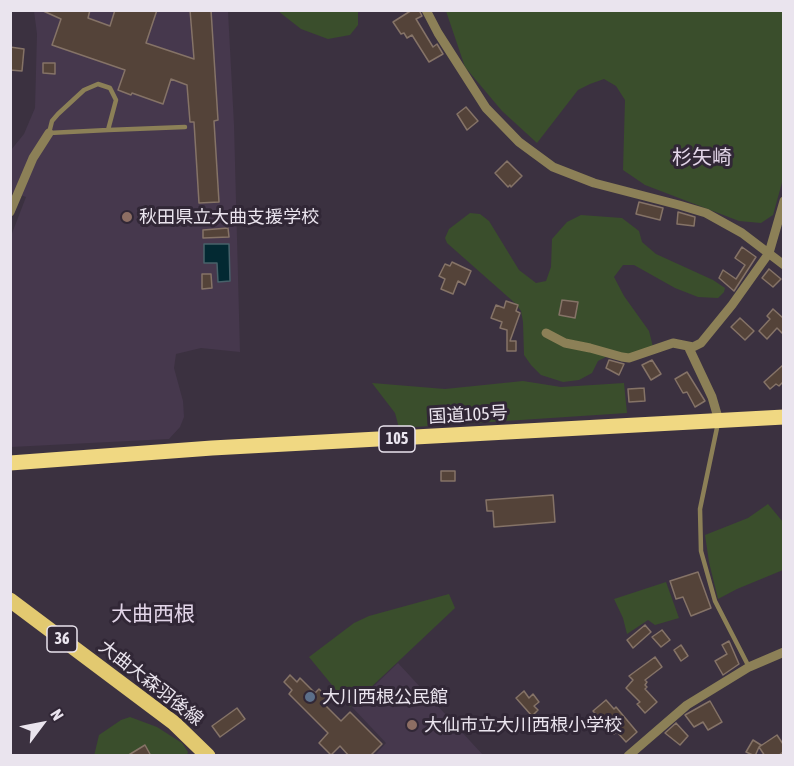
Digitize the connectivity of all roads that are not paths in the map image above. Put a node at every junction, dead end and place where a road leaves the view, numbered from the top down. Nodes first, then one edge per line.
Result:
1 (426, 10) edge
2 (185, 127) dead end
3 (108, 130) junction
4 (49, 133) junction
5 (783, 201) edge
6 (10, 212) edge
7 (769, 253) junction
8 (783, 265) edge
9 (546, 333) dead end
10 (688, 346) junction
11 (783, 417) edge
12 (719, 421) junction
13 (10, 463) edge
14 (10, 600) edge
15 (783, 652) edge
16 (749, 667) junction
17 (208, 756) edge
18 (628, 756) edge

1 - 7 street
2 - 3 lane
3 - 4 lane
3 - 4 lane
4 - 6 street
5 - 7 street
7 - 8 street
7 - 10 street
9 - 10 street
10 - 12 street
11 - 12 highway, 国道105号 / 105
12 - 13 highway, 国道105号 / 105
12 - 16 lane
14 - 17 main road, 大曲大森羽後線 / 36
15 - 16 street
16 - 18 street

